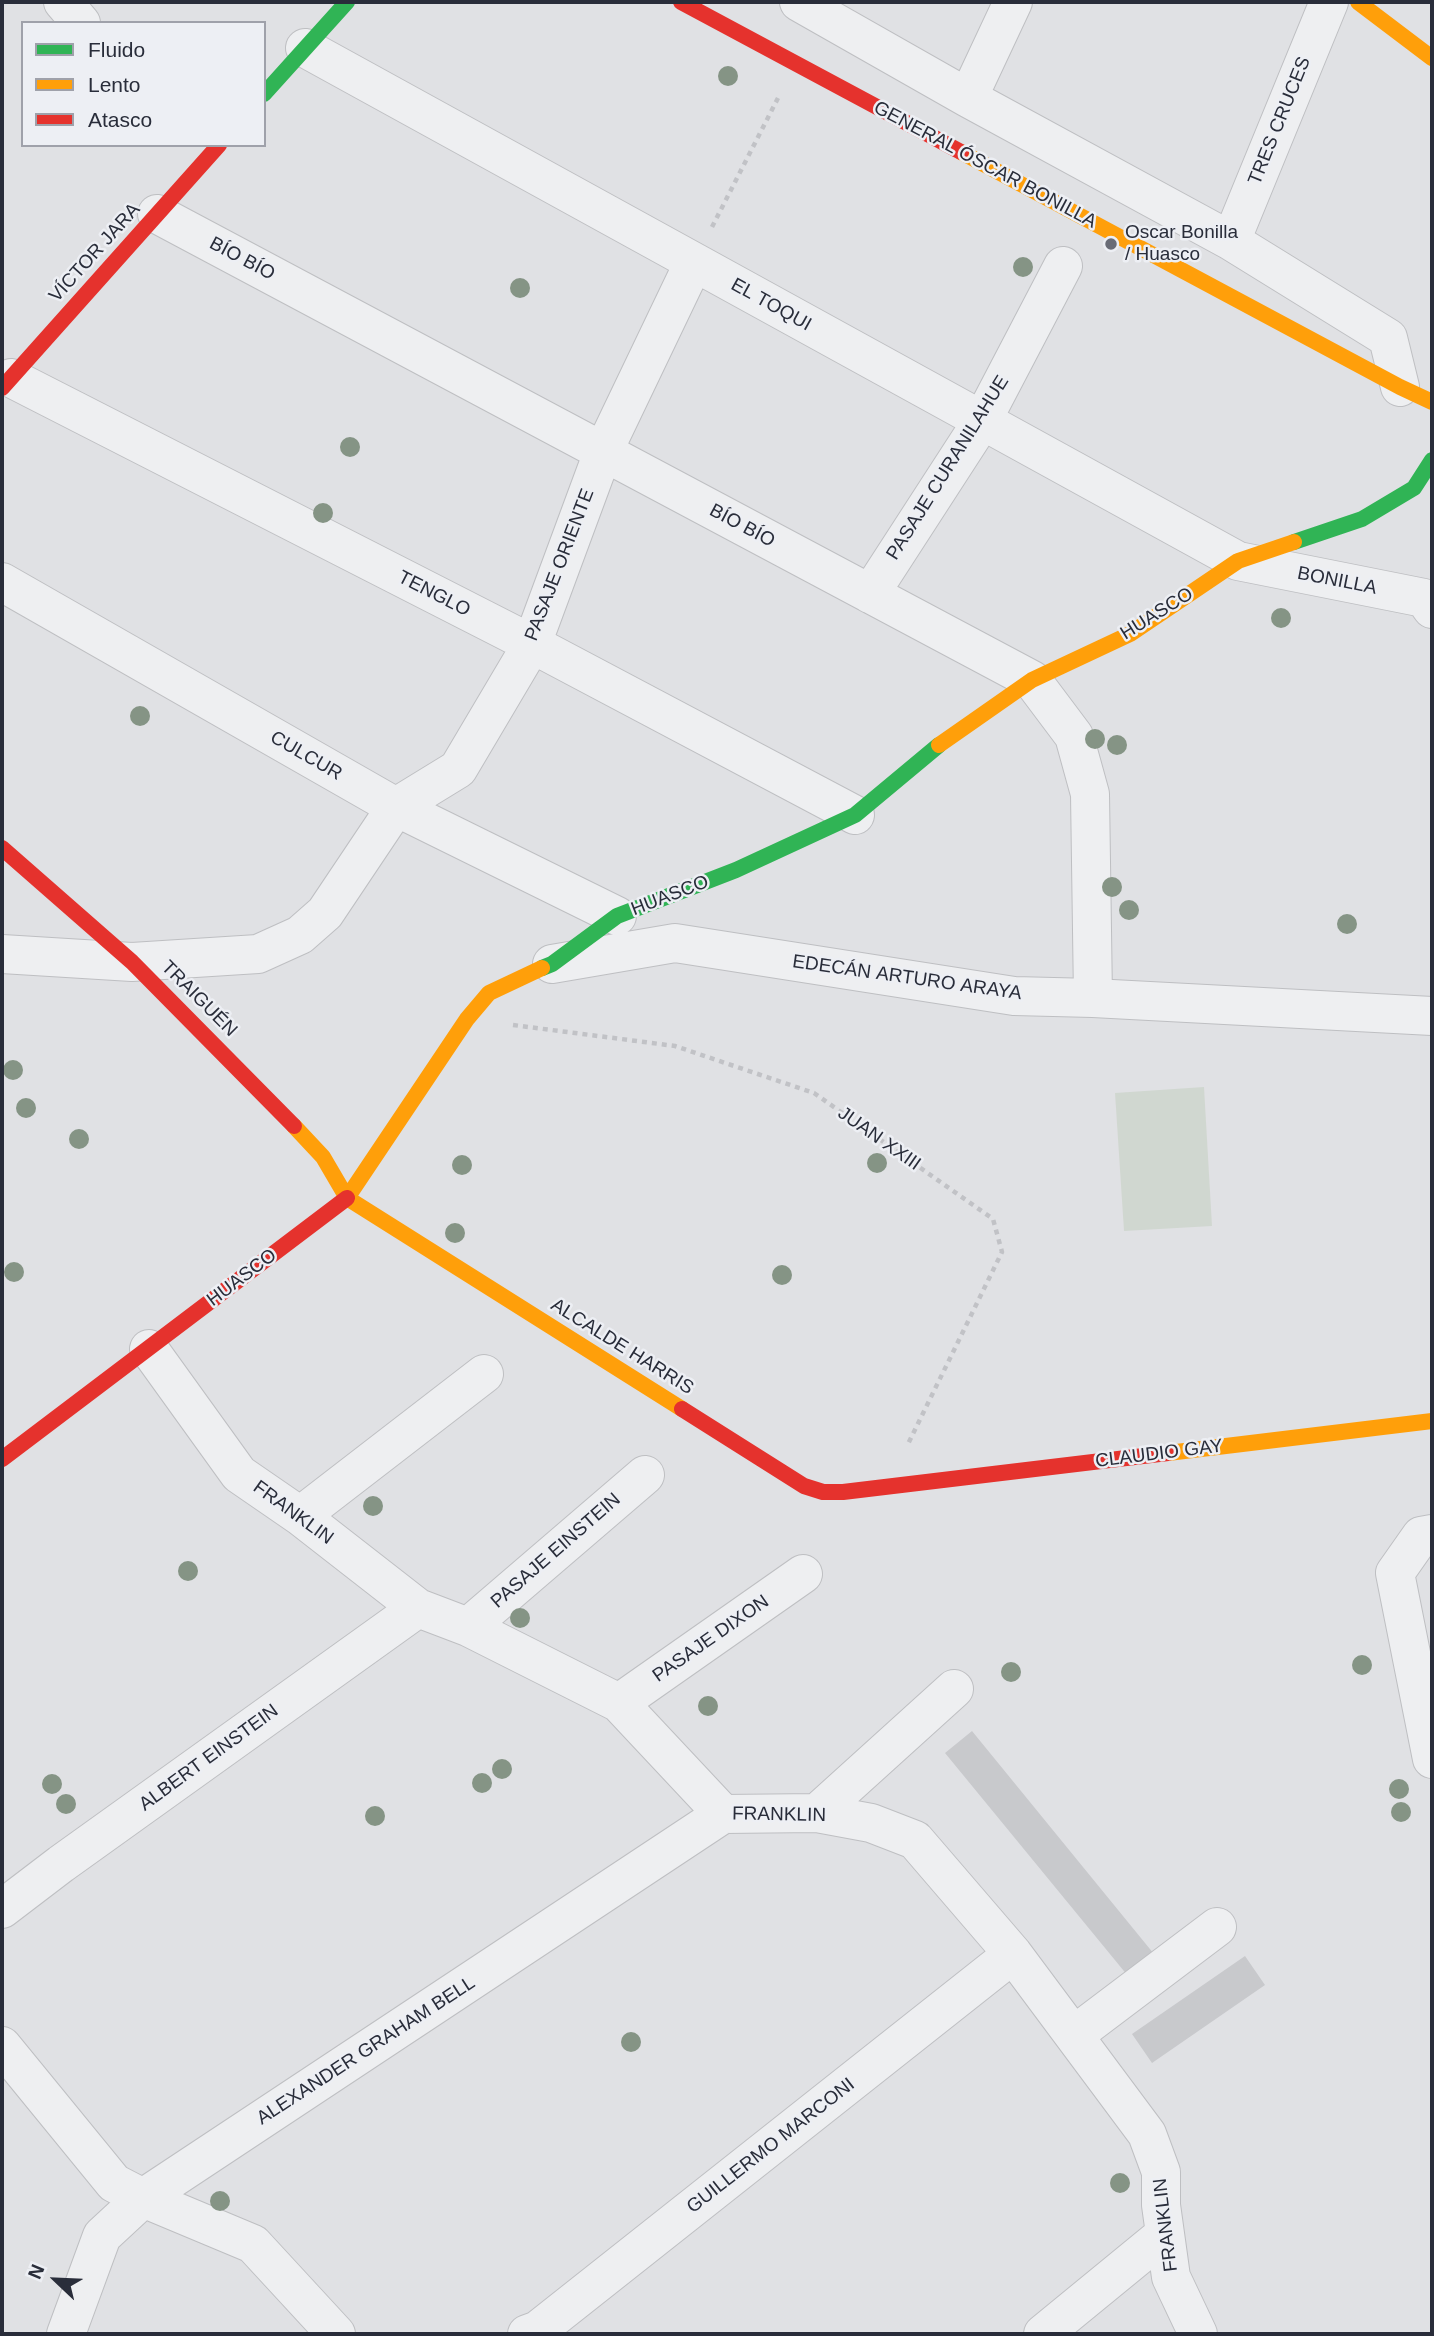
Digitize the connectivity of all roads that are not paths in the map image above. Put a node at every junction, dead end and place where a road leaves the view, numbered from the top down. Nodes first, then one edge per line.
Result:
1 (63, 2) edge
2 (347, 2) edge
3 (681, 2) edge
4 (799, 2) edge
5 (1013, 2) edge
6 (1329, 2) edge
7 (1358, 2) edge
8 (79, 21) edge
9 (305, 48) junction
10 (1432, 58) edge
11 (266, 92) edge
12 (968, 98) junction
13 (204, 151) edge
14 (157, 214) junction
15 (1231, 241) junction
16 (694, 262) junction
17 (1063, 266) dead end
18 (6, 383) edge
19 (1416, 394) edge
20 (982, 421) junction
21 (603, 452) junction
22 (1432, 460) edge
23 (1238, 561) junction
24 (2, 582) edge
25 (870, 594) junction
26 (1432, 609) edge
27 (532, 644) junction
28 (1032, 680) junction
29 (396, 807) junction
30 (855, 816) junction
31 (2, 848) edge
32 (617, 916) junction
33 (2, 954) edge
34 (132, 962) junction
35 (552, 964) junction
36 (1093, 998) junction
37 (1432, 1016) edge
38 (347, 1198) junction
39 (149, 1349) junction
40 (484, 1374) dead end
41 (1432, 1421) edge
42 (2, 1459) edge
43 (645, 1475) dead end
44 (886, 1488) joint
45 (300, 1516) junction
46 (1427, 1535) edge
47 (803, 1574) dead end
48 (418, 1608) junction
49 (468, 1627) junction
50 (954, 1689) dead end
51 (619, 1703) junction
52 (1432, 1759) edge
53 (817, 1813) junction
54 (723, 1814) junction
55 (2, 1909) edge
56 (1217, 1927) dead end
57 (1013, 1954) junction
58 (1074, 2035) junction
59 (2, 2046) edge
60 (143, 2198) junction
61 (1165, 2234) junction
62 (66, 2334) edge
63 (336, 2334) edge
64 (527, 2334) edge
65 (1043, 2334) edge
66 (1198, 2334) edge

1 - 8 street
2 - 9 street
3 - 19 street, GENERAL ÓSCAR BONILLA
4 - 12 street, GENERAL ÓSCAR BONILLA
5 - 12 street
6 - 15 street, TRES CRUCES
7 - 10 street
9 - 11 street
9 - 16 street, EL TOQUI
12 - 15 street, GENERAL ÓSCAR BONILLA
13 - 14 street, VÍCTOR JARA
14 - 18 street, VÍCTOR JARA
14 - 21 street, BÍO BÍO
15 - 19 street, GENERAL ÓSCAR BONILLA
16 - 20 street, EL TOQUI
16 - 21 street, PASAJE ORIENTE
17 - 20 street, PASAJE CURANILAHUE
18 - 27 street, TENGLO
20 - 23 street, EL TOQUI
20 - 25 street, PASAJE CURANILAHUE
21 - 25 street, BÍO BÍO
21 - 27 street, PASAJE ORIENTE
22 - 23 street, HUASCO
23 - 26 street, BONILLA
23 - 28 street, HUASCO
24 - 29 street, CULCUR
25 - 28 street, BÍO BÍO
27 - 29 street, PASAJE ORIENTE
27 - 30 street, TENGLO
28 - 30 street, HUASCO
28 - 36 street, BÍO BÍO
29 - 32 street, CULCUR
29 - 34 street, PASAJE ORIENTE
30 - 32 street, HUASCO
31 - 34 street, TRAIGUÉN
32 - 35 street, HUASCO
33 - 34 street, PASAJE ORIENTE
34 - 38 street, TRAIGUÉN
35 - 36 street, EDECÁN ARTURO ARAYA
35 - 38 street, HUASCO
36 - 37 street, EDECÁN ARTURO ARAYA
38 - 39 street, HUASCO
38 - 44 street, ALCALDE HARRIS
39 - 42 street, HUASCO
39 - 45 street, FRANKLIN
40 - 45 street
41 - 44 street, CLAUDIO GAY
43 - 49 street, PASAJE EINSTEIN
45 - 48 street, FRANKLIN
46 - 52 street
47 - 51 street, PASAJE DIXON
48 - 49 street, FRANKLIN
48 - 55 street, ALBERT EINSTEIN
49 - 51 street, FRANKLIN
50 - 53 street
51 - 54 street, FRANKLIN
53 - 54 street, FRANKLIN
53 - 57 street, FRANKLIN
54 - 60 street, ALEXANDER GRAHAM BELL
56 - 58 street
57 - 58 street, FRANKLIN
57 - 64 street, GUILLERMO MARCONI
58 - 61 street, FRANKLIN
59 - 60 street
60 - 62 street, ALEXANDER GRAHAM BELL
60 - 63 street
61 - 65 street
61 - 66 street, FRANKLIN

